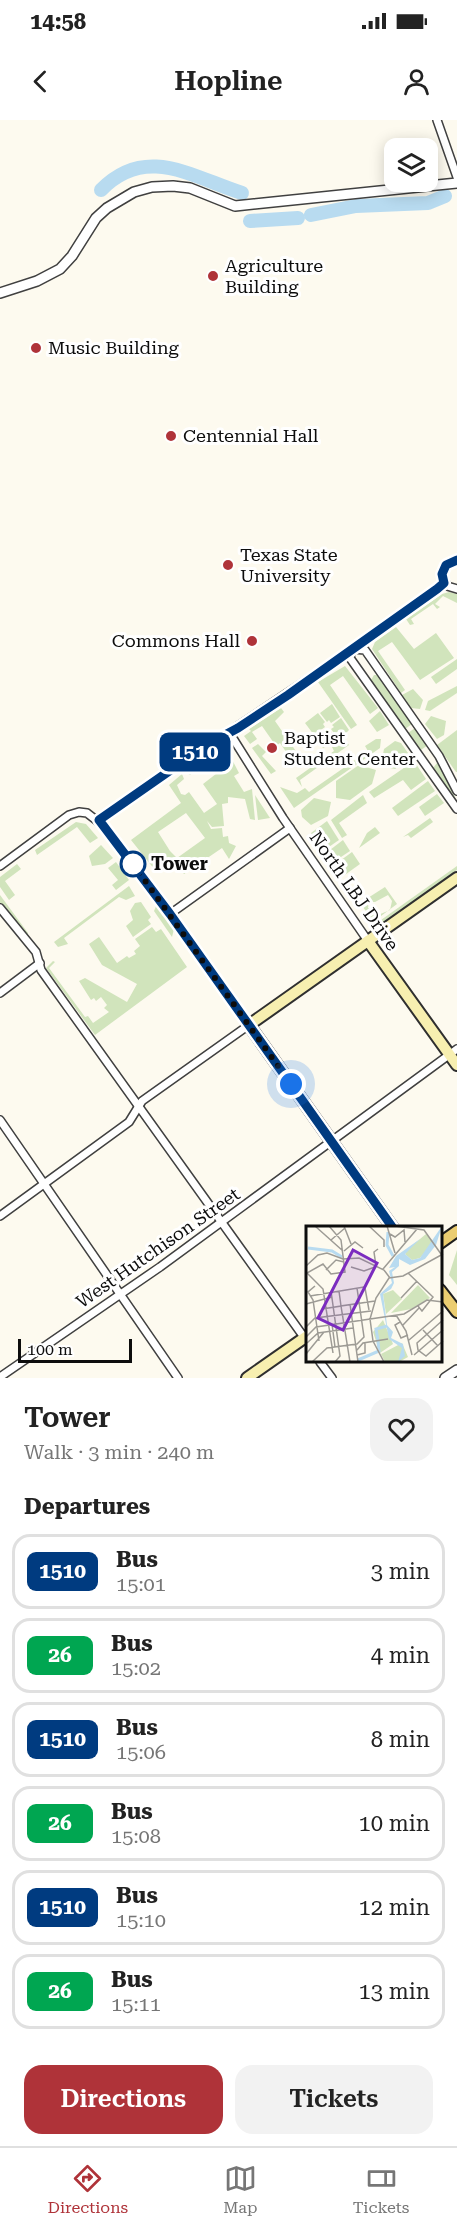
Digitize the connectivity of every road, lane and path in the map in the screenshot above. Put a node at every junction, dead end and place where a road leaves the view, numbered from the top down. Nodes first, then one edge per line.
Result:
1 (437, 120) edge
2 (457, 177) edge
3 (457, 183) edge
4 (0, 294) edge
5 (457, 560) edge
6 (444, 583) junction
7 (457, 589) edge
8 (352, 649) junction
9 (380, 671) junction
10 (367, 681) junction
11 (229, 732) junction
12 (439, 756) junction
13 (427, 766) junction
14 (457, 791) edge
15 (457, 809) edge
16 (99, 820) junction
17 (290, 828) junction
18 (0, 866) edge
19 (457, 878) edge
20 (0, 908) edge
21 (170, 914) junction
22 (368, 941) junction
23 (40, 963) junction
24 (0, 993) edge
25 (249, 1025) junction
26 (453, 1052) edge
27 (457, 1065) edge
28 (138, 1105) junction
29 (0, 1120) edge
30 (332, 1142) junction
31 (44, 1184) junction
32 (0, 1215) edge
33 (221, 1222) junction
34 (392, 1226) edge
35 (457, 1231) edge
36 (442, 1242) edge
37 (442, 1291) edge
38 (119, 1294) junction
39 (457, 1312) edge
40 (306, 1338) edge
41 (321, 1363) edge
42 (457, 1370) edge
43 (0, 1377) edge
44 (178, 1378) edge
45 (247, 1378) edge
46 (332, 1378) edge
47 (445, 1378) edge

1 - 2 street
3 - 4 street
5 - 6 street
6 - 7 street
6 - 8 street
8 - 9 street
8 - 10 street
8 - 11 street
9 - 10 street
9 - 12 street
10 - 13 street
11 - 16 street
11 - 17 street, North LBJ Drive
12 - 13 street
12 - 14 street
13 - 15 street
16 - 18 street
16 - 21 street
17 - 21 street
17 - 22 street, North LBJ Drive
19 - 22 main road
20 - 23 street
21 - 25 street
22 - 25 main road
22 - 26 main road, North LBJ Drive
23 - 24 street
23 - 28 street
25 - 28 street
25 - 30 main road
26 - 27 main road, North LBJ Drive
26 - 30 street, West Hutchison Street
28 - 31 street
28 - 33 street
29 - 31 street
30 - 33 street, West Hutchison Street
30 - 34 main road
31 - 32 street
31 - 38 street
33 - 38 street, West Hutchison Street
33 - 40 street
35 - 36 main road
37 - 39 main road
38 - 43 street, West Hutchison Street
38 - 44 street
40 - 45 main road
41 - 46 street
42 - 47 street

